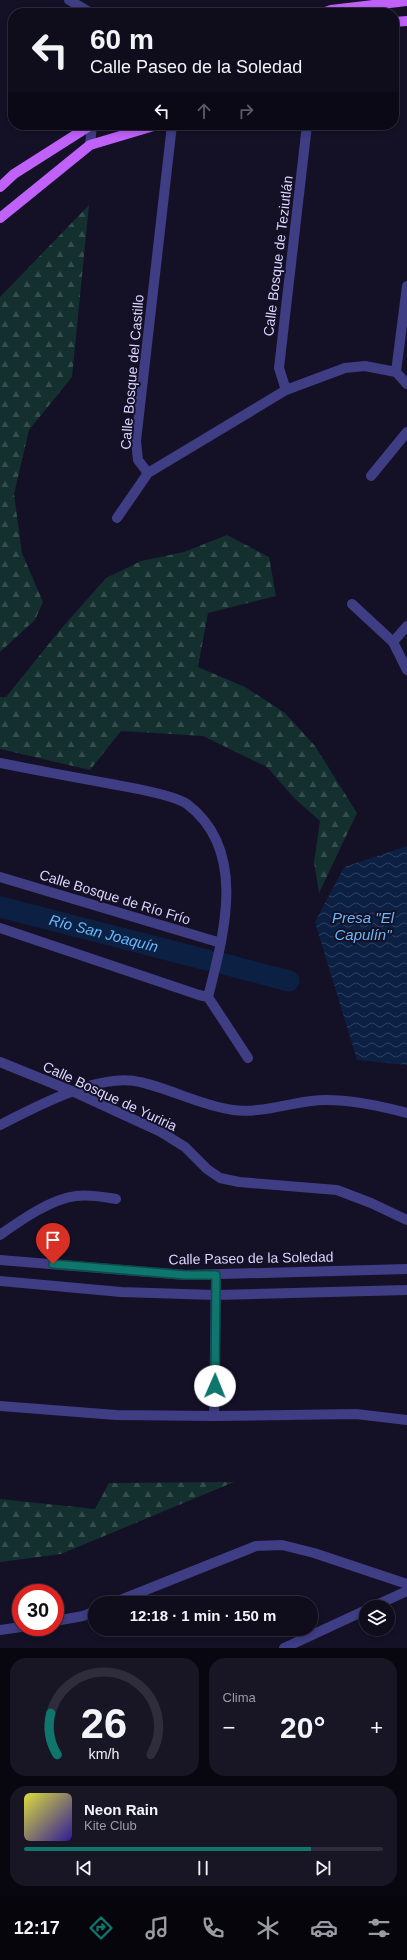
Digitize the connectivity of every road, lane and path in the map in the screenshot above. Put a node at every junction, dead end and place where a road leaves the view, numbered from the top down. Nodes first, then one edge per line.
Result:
1 (69, 0) edge
2 (407, 1) edge
3 (83, 8) edge
4 (348, 8) edge
5 (84, 130) edge
6 (92, 130) edge
7 (142, 130) edge
8 (171, 130) edge
9 (306, 130) edge
10 (90, 146) junction
11 (0, 187) edge
12 (0, 218) edge
13 (407, 286) edge
14 (396, 372) junction
15 (407, 384) edge
16 (286, 390) junction
17 (407, 432) edge
18 (148, 473) junction
19 (371, 476) dead end
20 (117, 518) dead end
21 (352, 604) dead end
22 (407, 626) edge
23 (393, 642) junction
24 (407, 670) edge
25 (0, 763) edge
26 (0, 877) edge
27 (0, 928) edge
28 (221, 943) junction
29 (208, 997) junction
30 (248, 1058) dead end
31 (0, 1062) edge
32 (74, 1092) junction
33 (407, 1113) edge
34 (0, 1125) edge
35 (116, 1199) dead end
36 (407, 1220) edge
37 (0, 1235) edge
38 (0, 1260) edge
39 (407, 1269) edge
40 (216, 1275) junction
41 (0, 1281) edge
42 (407, 1290) edge
43 (216, 1295) junction
44 (0, 1406) edge
45 (214, 1416) junction
46 (407, 1420) edge
47 (407, 1584) edge
48 (407, 1591) edge
49 (131, 1596) edge
50 (387, 1600) edge
51 (359, 1613) edge
52 (88, 1614) edge
53 (64, 1619) edge
54 (12, 1628) edge
55 (0, 1630) edge
56 (284, 1648) edge

1 - 3 street
2 - 4 main road
5 - 11 main road
6 - 10 street
7 - 10 main road
8 - 18 street, Calle Bosque del Castillo
9 - 16 street, Calle Bosque de Teziutlán
10 - 12 main road
13 - 14 street
14 - 15 street
14 - 16 street
16 - 18 street
17 - 19 street
18 - 20 street
21 - 23 street
22 - 23 street
23 - 24 street
25 - 28 street
26 - 28 street, Calle Bosque de Río Frío
27 - 29 street
28 - 29 street
29 - 30 street
31 - 32 street, Calle Bosque de Yuriria
32 - 33 street
32 - 34 street
32 - 36 street, Calle Bosque de Yuriria
35 - 37 street
38 - 40 street, Calle Paseo de la Soledad
39 - 40 street, Calle Paseo de la Soledad
40 - 43 street
41 - 43 street
42 - 43 street
43 - 45 street
44 - 45 street
45 - 46 street
47 - 49 street
48 - 50 street
51 - 56 street
52 - 53 street
54 - 55 street

